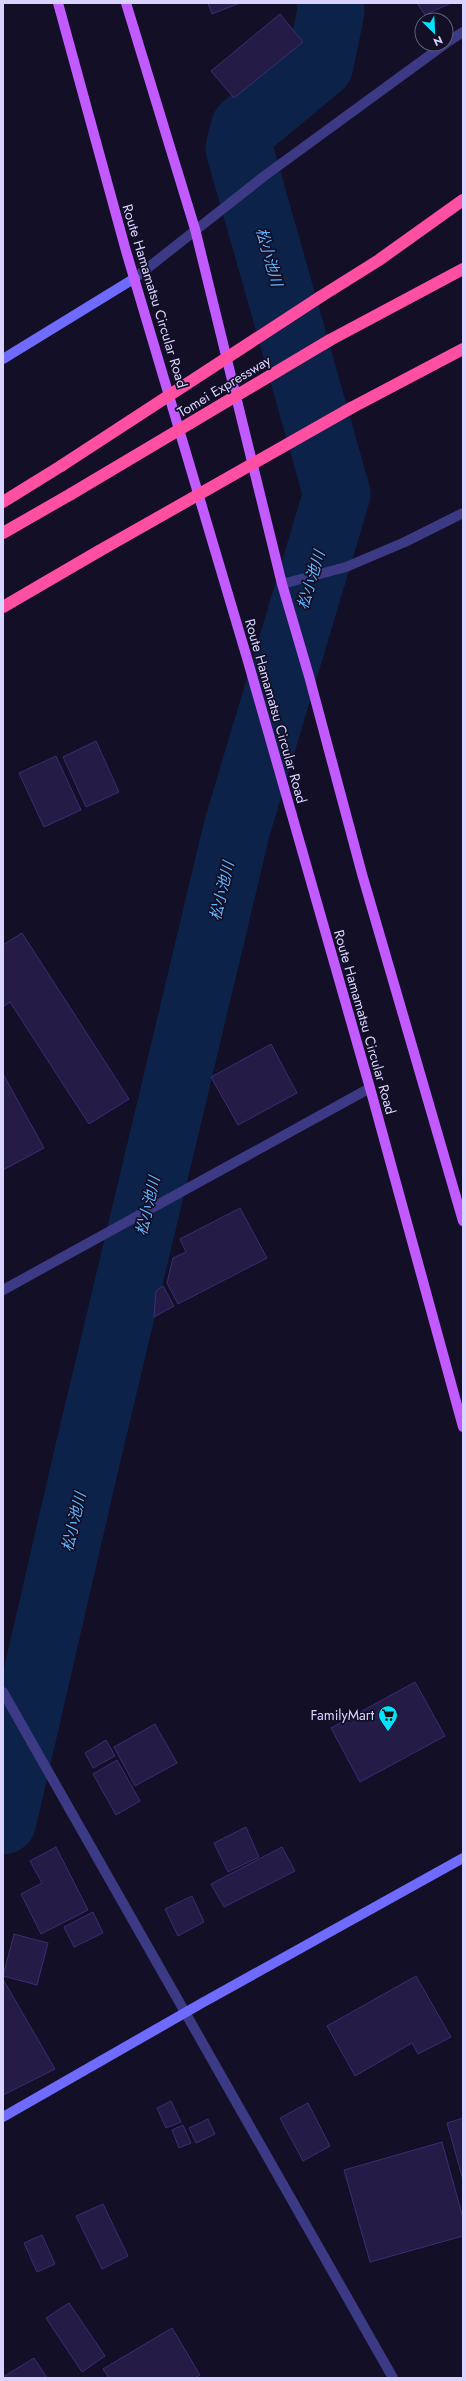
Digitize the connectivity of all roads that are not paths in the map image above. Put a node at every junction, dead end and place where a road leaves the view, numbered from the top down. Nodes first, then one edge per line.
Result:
1 (58, 3) edge
2 (126, 3) edge
3 (463, 32) edge
4 (454, 38) edge
5 (434, 52) edge
6 (463, 200) edge
7 (195, 229) junction
8 (463, 269) edge
9 (135, 278) junction
10 (463, 349) edge
11 (3, 359) edge
12 (3, 502) edge
13 (463, 513) edge
14 (3, 533) edge
15 (282, 584) junction
16 (3, 608) edge
17 (370, 1088) junction
18 (463, 1220) edge
19 (3, 1290) edge
20 (463, 1427) edge
21 (5, 1695) edge
22 (463, 1858) edge
23 (186, 2012) junction
24 (3, 2117) edge
25 (393, 2378) edge

1 - 9 main road, Route Hamamatsu Circular Road
2 - 7 main road
3 - 4 street
5 - 7 street
6 - 12 highway, bridge
7 - 9 street
7 - 15 main road
8 - 14 highway, Tomei Expressway, bridge
9 - 11 street
9 - 17 main road, Route Hamamatsu Circular Road
10 - 16 highway, bridge
13 - 15 street
15 - 18 main road
17 - 19 street
17 - 20 main road, Route Hamamatsu Circular Road
21 - 23 street
22 - 23 street
23 - 24 street
23 - 25 street

